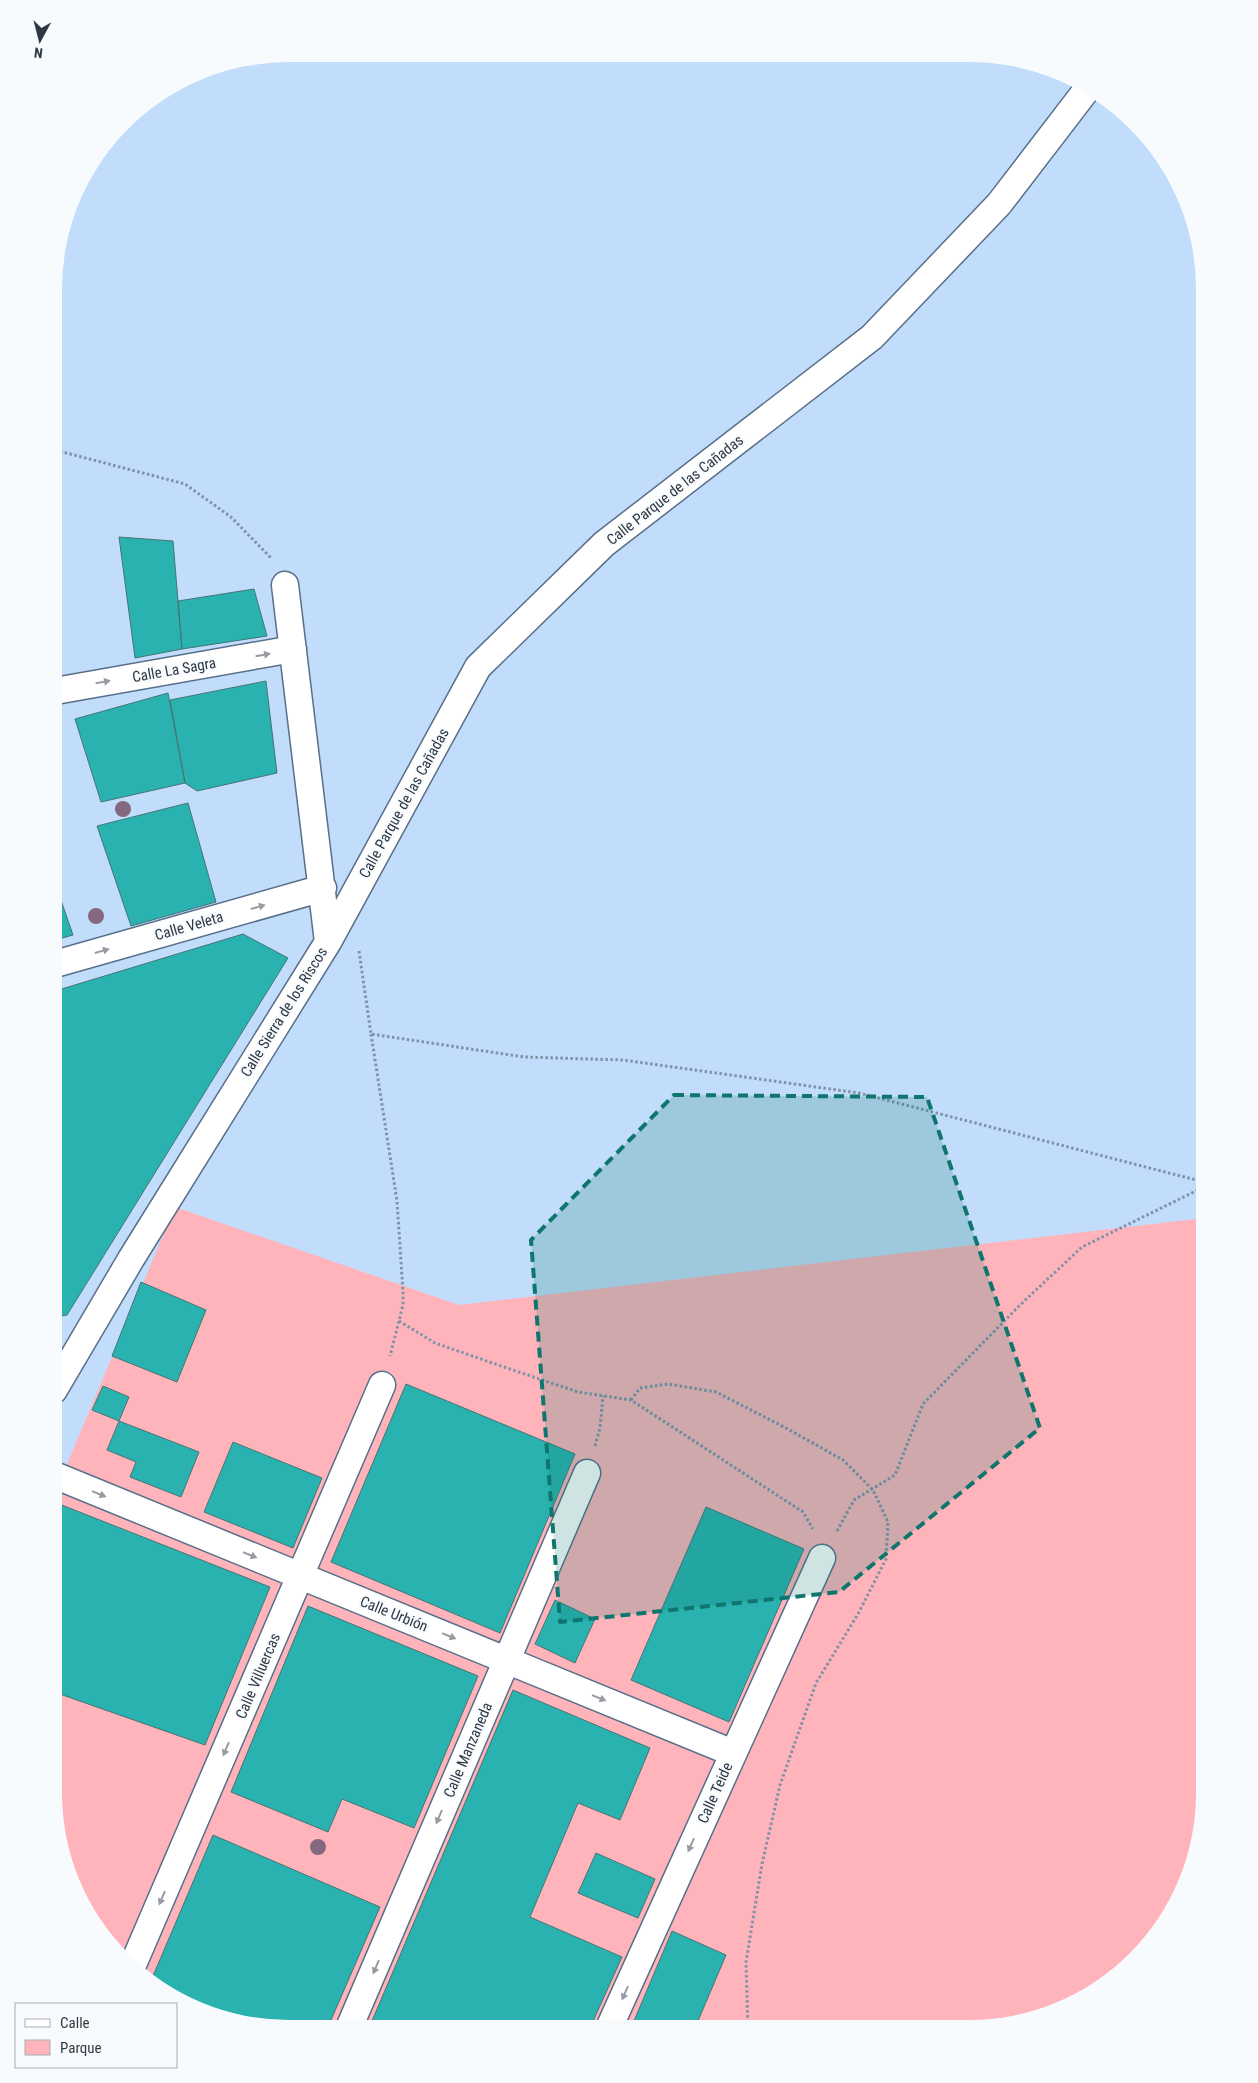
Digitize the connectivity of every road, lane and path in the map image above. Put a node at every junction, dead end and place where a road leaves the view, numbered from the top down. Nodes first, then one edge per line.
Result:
1 (1083, 94) edge
2 (62, 452) edge
3 (285, 585) joint
4 (293, 650) junction
5 (62, 690) edge
6 (323, 888) junction
7 (328, 942) junction
8 (359, 947) dead end
9 (62, 962) edge
10 (371, 1034) junction
11 (1196, 1180) edge
12 (1196, 1191) edge
13 (399, 1321) junction
14 (62, 1376) edge
15 (382, 1385) joint
16 (603, 1396) junction
17 (587, 1473) joint
18 (62, 1478) edge
19 (822, 1558) junction
20 (301, 1576) junction
21 (507, 1660) junction
22 (733, 1753) junction
23 (135, 1960) edge
24 (353, 2020) edge
25 (613, 2020) edge

1 - 7 street, Calle Parque de las Cañadas
2 - 3 path
3 - 4 street, Calle Sierra de los Riscos
5 -> 4 street, Calle La Sagra
4 - 6 street, Calle Sierra de los Riscos
6 - 7 street, Calle Sierra de los Riscos
9 -> 6 street, Calle Veleta
7 - 14 street, Calle Sierra de los Riscos
8 - 10 path
10 - 11 path
10 - 13 path
12 - 19 path
13 - 15 path
13 - 16 path
15 - 20 street, Calle Villuercas
16 - 17 path
16 - 19 path
17 - 21 street, Calle Manzaneda
18 -> 20 street, Calle Urbión
19 - 22 street, Calle Teide
20 -> 21 street, Calle Urbión
20 -> 23 street, Calle Villuercas
21 -> 22 street, Calle Urbión
21 -> 24 street, Calle Manzaneda
22 -> 25 street, Calle Teide

